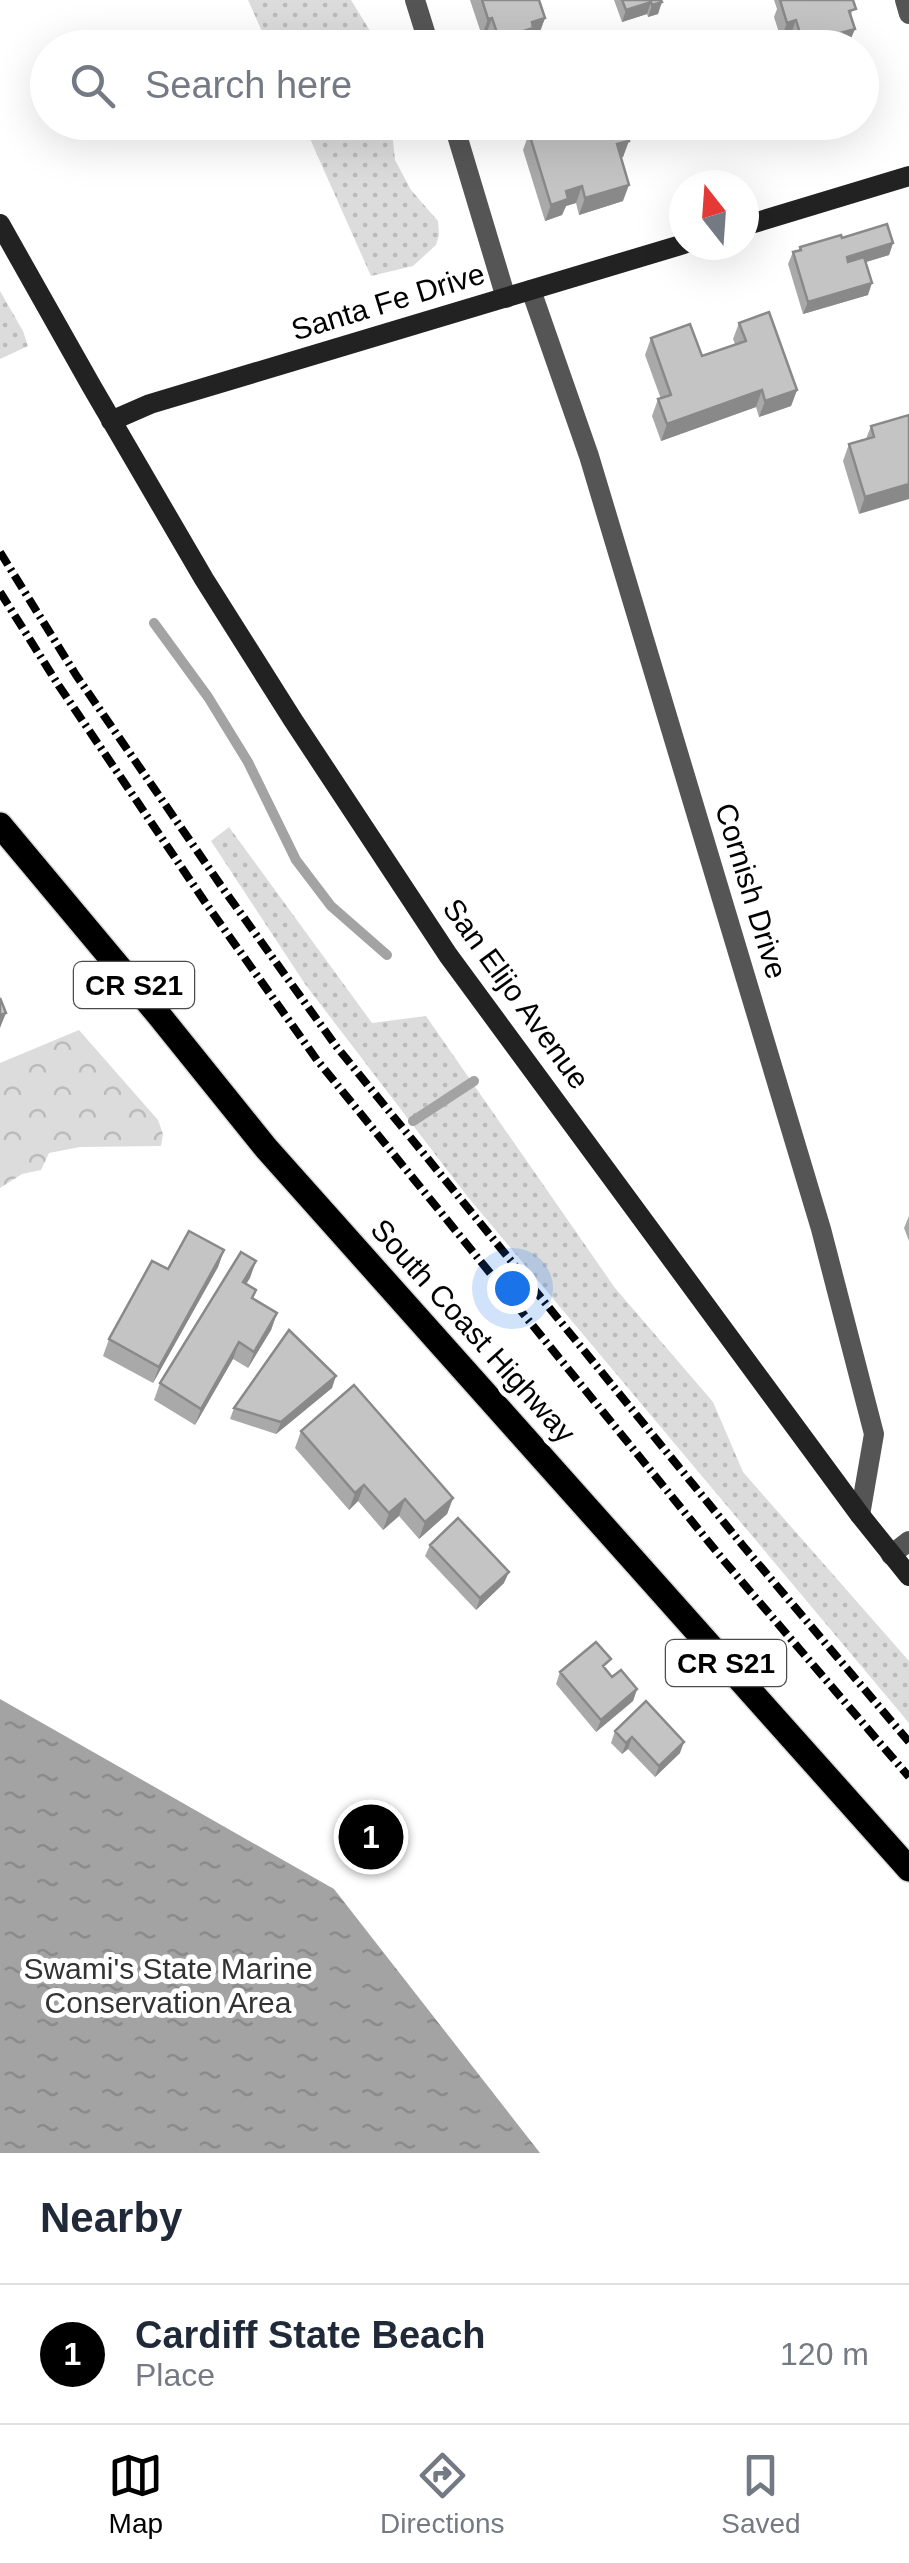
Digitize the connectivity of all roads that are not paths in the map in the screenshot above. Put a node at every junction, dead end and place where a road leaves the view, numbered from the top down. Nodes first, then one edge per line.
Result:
1 (415, 0) edge
2 (905, 0) edge
3 (909, 14) edge
4 (424, 30) edge
5 (458, 140) edge
6 (909, 176) edge
7 (759, 221) edge
8 (0, 224) edge
9 (669, 249) edge
10 (531, 290) junction
11 (506, 298) junction
12 (112, 421) junction
13 (0, 825) edge
14 (860, 1515) junction
15 (909, 1541) edge
16 (891, 1555) junction
17 (909, 1576) edge
18 (909, 1869) edge

1 - 4 street
2 - 3 street
5 - 11 street
6 - 7 main road
8 - 12 main road, San Elijo Avenue
9 - 10 main road, Santa Fe Drive
10 - 11 main road, Santa Fe Drive
10 - 14 street, Cornish Drive
11 - 12 main road, Santa Fe Drive
12 - 14 main road, San Elijo Avenue
13 - 18 main road, South Coast Highway / CR S21
14 - 16 main road, San Elijo Avenue
15 - 16 street
16 - 17 main road, San Elijo Avenue

